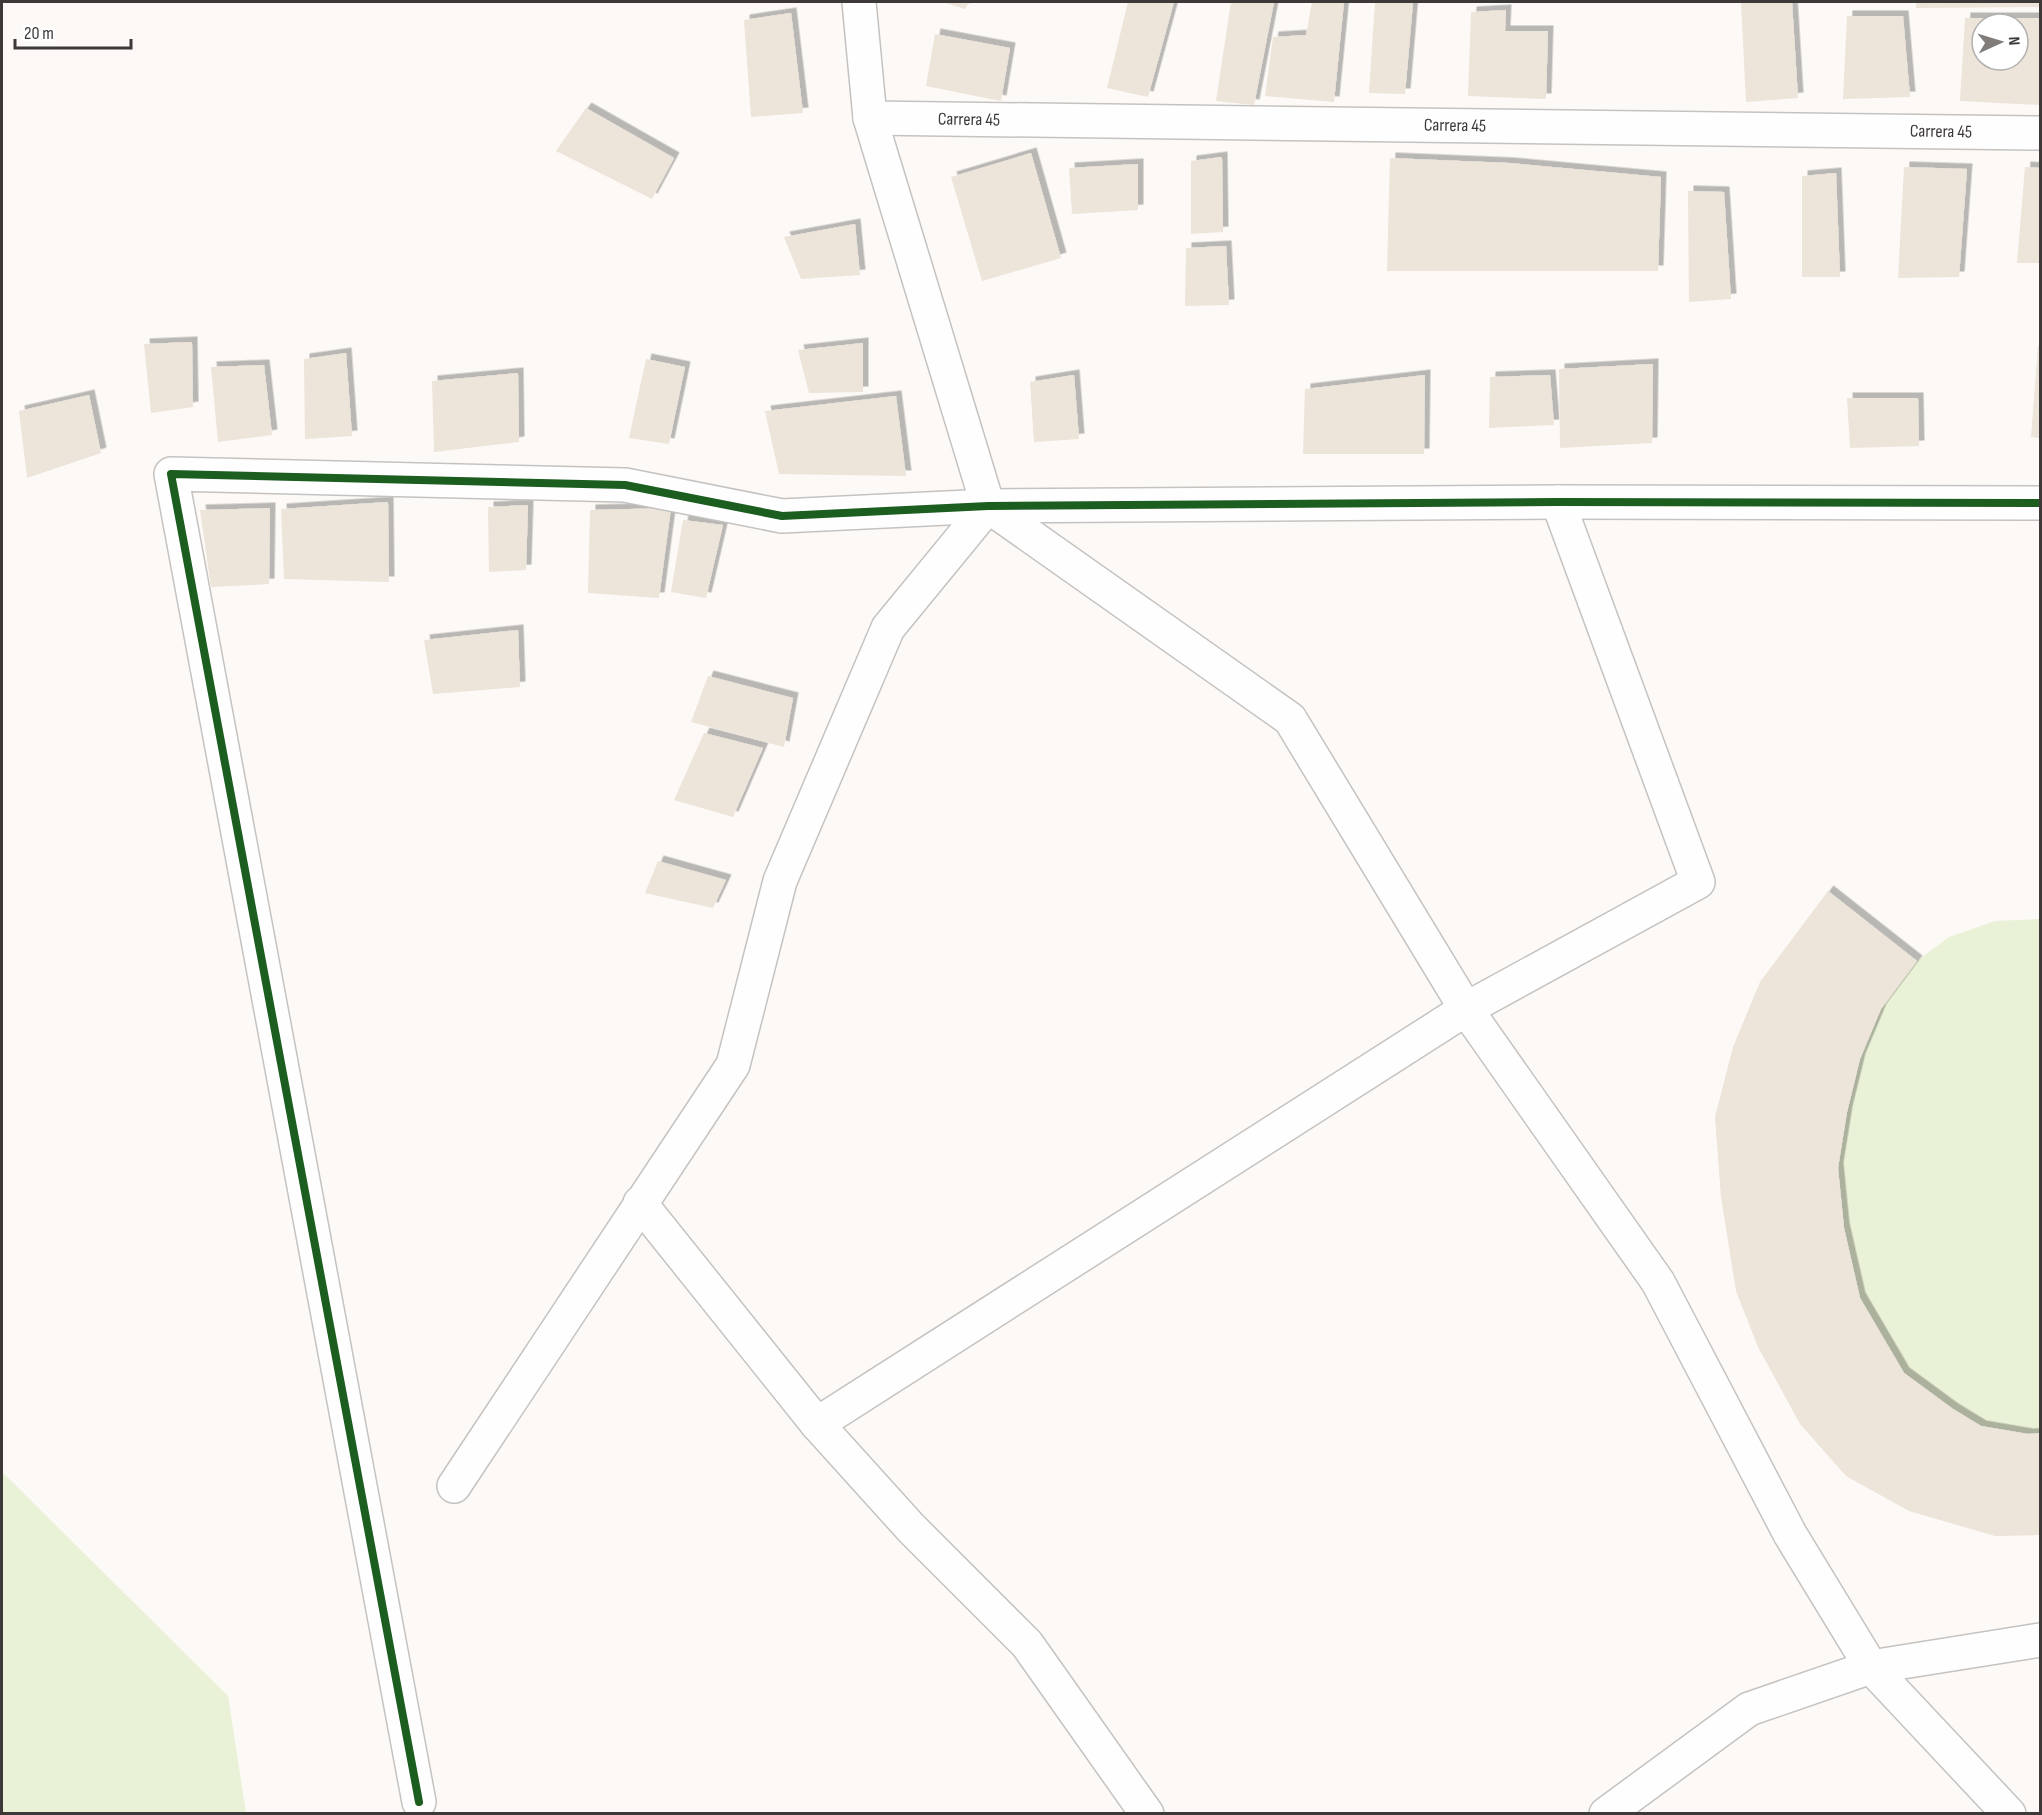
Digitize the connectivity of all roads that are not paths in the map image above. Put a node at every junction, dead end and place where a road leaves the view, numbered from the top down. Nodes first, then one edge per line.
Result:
1 (859, 2) edge
2 (870, 118) junction
3 (2040, 133) edge
4 (1558, 502) junction
5 (2040, 503) edge
6 (988, 506) junction
7 (1466, 1008) junction
8 (640, 1203) junction
9 (817, 1424) junction
10 (454, 1486) dead end
11 (2040, 1640) edge
12 (1871, 1667) junction
13 (419, 1802) dead end
14 (1147, 1814) edge
15 (1606, 1814) edge
16 (2009, 1814) edge

1 - 2 street
2 - 3 street, Carrera 45
2 - 6 street
4 - 5 street
4 - 6 street
4 - 7 street
6 - 7 street
6 - 8 street
6 - 13 street
7 - 9 street
7 - 12 street
8 - 9 street
8 - 10 street
9 - 14 street
11 - 12 street
12 - 15 street
12 - 16 street

